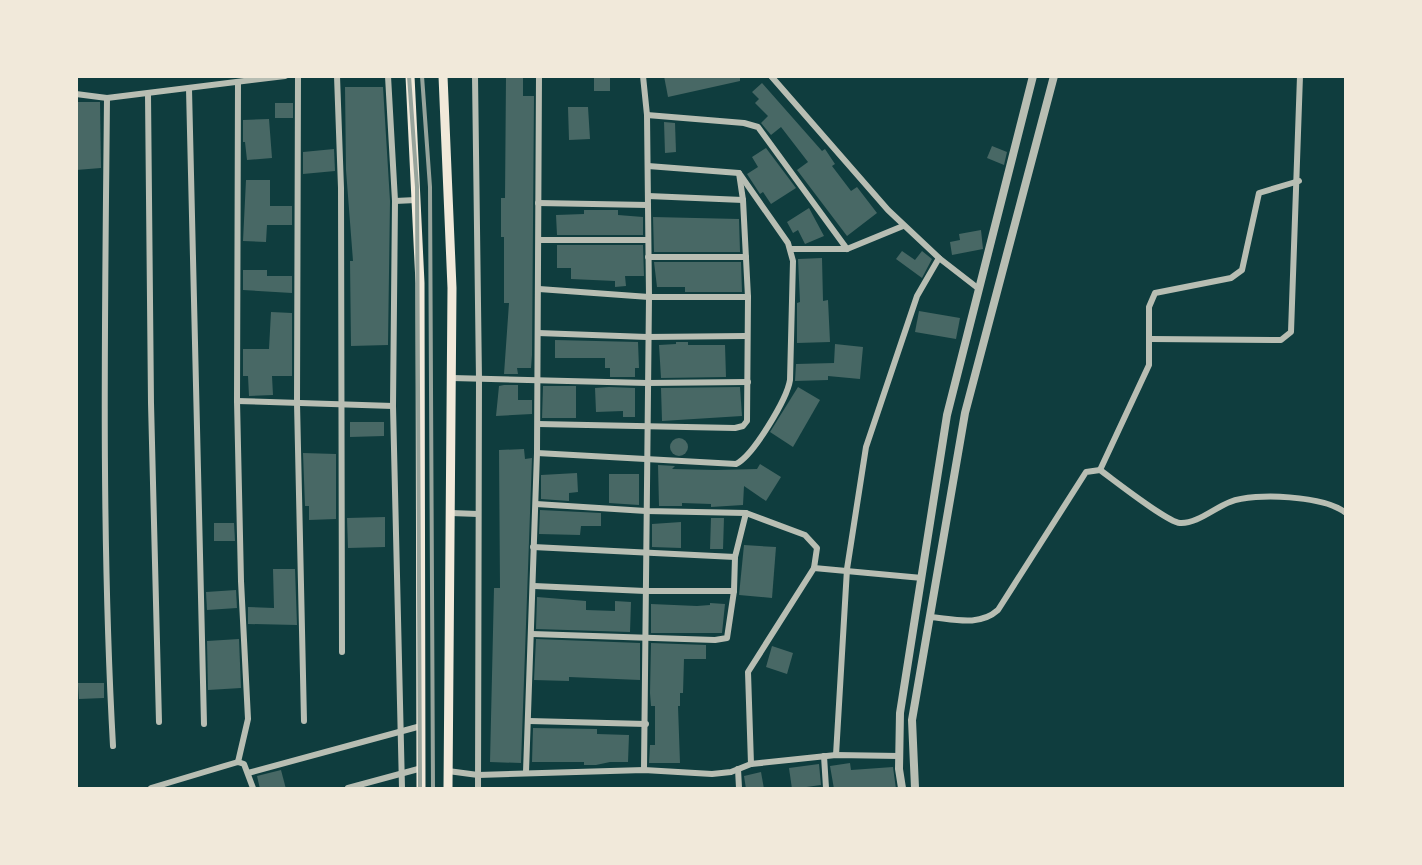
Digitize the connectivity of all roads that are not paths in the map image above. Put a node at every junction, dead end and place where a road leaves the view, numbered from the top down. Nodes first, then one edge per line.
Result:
1 (285, 76) edge
2 (298, 76) edge
3 (337, 76) edge
4 (388, 76) edge
5 (410, 76) edge
6 (443, 76) edge
7 (475, 76) edge
8 (539, 76) edge
9 (643, 76) edge
10 (771, 76) edge
11 (1033, 76) edge
12 (1054, 76) edge
13 (1300, 76) edge
14 (238, 83) junction
15 (189, 89) junction
16 (76, 94) edge
17 (148, 95) junction
18 (107, 98) junction
19 (647, 115) junction
20 (648, 166) junction
21 (739, 173) junction
22 (1299, 181) junction
23 (648, 196) junction
24 (416, 200) junction
25 (743, 200) junction
26 (395, 201) junction
27 (538, 203) junction
28 (648, 205) junction
29 (903, 226) junction
30 (539, 240) junction
31 (648, 240) junction
32 (791, 249) junction
33 (847, 249) junction
34 (746, 256) junction
35 (648, 257) junction
36 (939, 258) junction
37 (539, 289) junction
38 (979, 290) junction
39 (649, 297) junction
40 (748, 297) junction
41 (538, 333) junction
42 (746, 336) junction
43 (647, 337) junction
44 (1151, 339) junction
45 (452, 378) junction
46 (478, 379) junction
47 (537, 380) junction
48 (748, 382) junction
49 (647, 383) junction
50 (237, 401) junction
51 (297, 403) junction
52 (342, 405) junction
53 (393, 406) junction
54 (538, 424) junction
55 (645, 425) junction
56 (537, 453) junction
57 (645, 459) junction
58 (1100, 470) junction
59 (536, 504) junction
60 (646, 512) junction
61 (451, 513) junction
62 (746, 513) junction
63 (1346, 513) edge
64 (478, 514) junction
65 (533, 547) junction
66 (644, 554) junction
67 (735, 557) junction
68 (814, 568) junction
69 (847, 569) junction
70 (921, 578) junction
71 (534, 586) junction
72 (645, 591) junction
73 (734, 591) junction
74 (930, 617) junction
75 (532, 634) junction
76 (644, 638) junction
77 (342, 652) dead end
78 (304, 721) dead end
79 (529, 721) junction
80 (159, 722) dead end
81 (204, 724) dead end
82 (646, 724) junction
83 (421, 726) junction
84 (402, 731) junction
85 (113, 746) dead end
86 (836, 755) junction
87 (824, 756) junction
88 (899, 756) junction
89 (238, 762) junction
90 (751, 764) junction
91 (422, 768) junction
92 (738, 769) junction
93 (644, 770) junction
94 (448, 771) junction
95 (526, 772) junction
96 (248, 773) junction
97 (402, 773) junction
98 (478, 775) junction
99 (151, 789) edge
100 (253, 789) edge
101 (348, 789) edge
102 (402, 789) edge
103 (422, 789) edge
104 (448, 789) edge
105 (478, 789) edge
106 (739, 789) edge
107 (826, 789) edge
108 (902, 789) edge
109 (915, 789) edge

1 - 14 street
2 - 51 street
3 - 52 street
4 - 26 street
5 - 24 main road
6 - 45 main road
7 - 46 street
8 - 27 street
9 - 19 street
10 - 29 street
11 - 38 street
12 - 74 street
13 - 22 street
14 - 15 street
14 - 50 street
15 - 17 street
15 - 81 street
16 - 18 street
17 - 18 street
17 - 80 street
18 - 85 street
19 - 20 street
19 - 33 street
20 - 21 street
20 - 23 street
21 - 25 street
21 - 32 street
22 - 44 street
22 - 44 street
23 - 25 street
23 - 28 street
24 - 26 street
24 - 83 main road
25 - 34 street
26 - 53 street
27 - 28 street
27 - 30 street
28 - 31 street
29 - 33 street
29 - 36 street
30 - 31 street
30 - 37 street
31 - 35 street
32 - 33 street
32 - 57 street
34 - 35 street
34 - 40 street
35 - 39 street
36 - 38 street
36 - 69 street
37 - 39 street
37 - 41 street
38 - 70 street
39 - 40 street
39 - 43 street
40 - 42 street
41 - 43 street
41 - 47 street
42 - 43 street
42 - 48 street
43 - 49 street
44 - 58 street
45 - 46 street
45 - 61 main road
46 - 47 street
46 - 64 street
47 - 49 street
47 - 54 street
48 - 49 street
48 - 55 street
49 - 55 street
50 - 51 street
50 - 89 street
51 - 52 street
51 - 78 street
52 - 53 street
52 - 77 street
53 - 84 street
54 - 55 street
54 - 56 street
55 - 57 street
56 - 57 street
56 - 59 street
57 - 60 street
58 - 63 street
58 - 74 street
59 - 60 street
59 - 65 street
60 - 62 street
60 - 66 street
61 - 64 street
61 - 94 main road
62 - 67 street
62 - 68 street
64 - 98 street
65 - 66 street
65 - 71 street
66 - 67 street
66 - 72 street
67 - 73 street
68 - 69 street
68 - 90 street
69 - 70 street
69 - 86 street
70 - 88 street
71 - 72 street
71 - 75 street
72 - 73 street
72 - 76 street
73 - 76 street
74 - 109 street
75 - 76 street
75 - 79 street
76 - 82 street
79 - 82 street
79 - 95 street
82 - 93 street
83 - 84 street
83 - 91 main road
84 - 96 street
84 - 97 street
86 - 87 street
86 - 88 street
87 - 90 street
87 - 107 street
88 - 108 street
89 - 96 street
89 - 99 street
90 - 92 street
91 - 97 street
91 - 103 main road
92 - 93 street
92 - 106 street
93 - 95 street
94 - 98 street
94 - 104 main road
95 - 98 street
96 - 100 street
97 - 101 street
97 - 102 street
98 - 105 street

